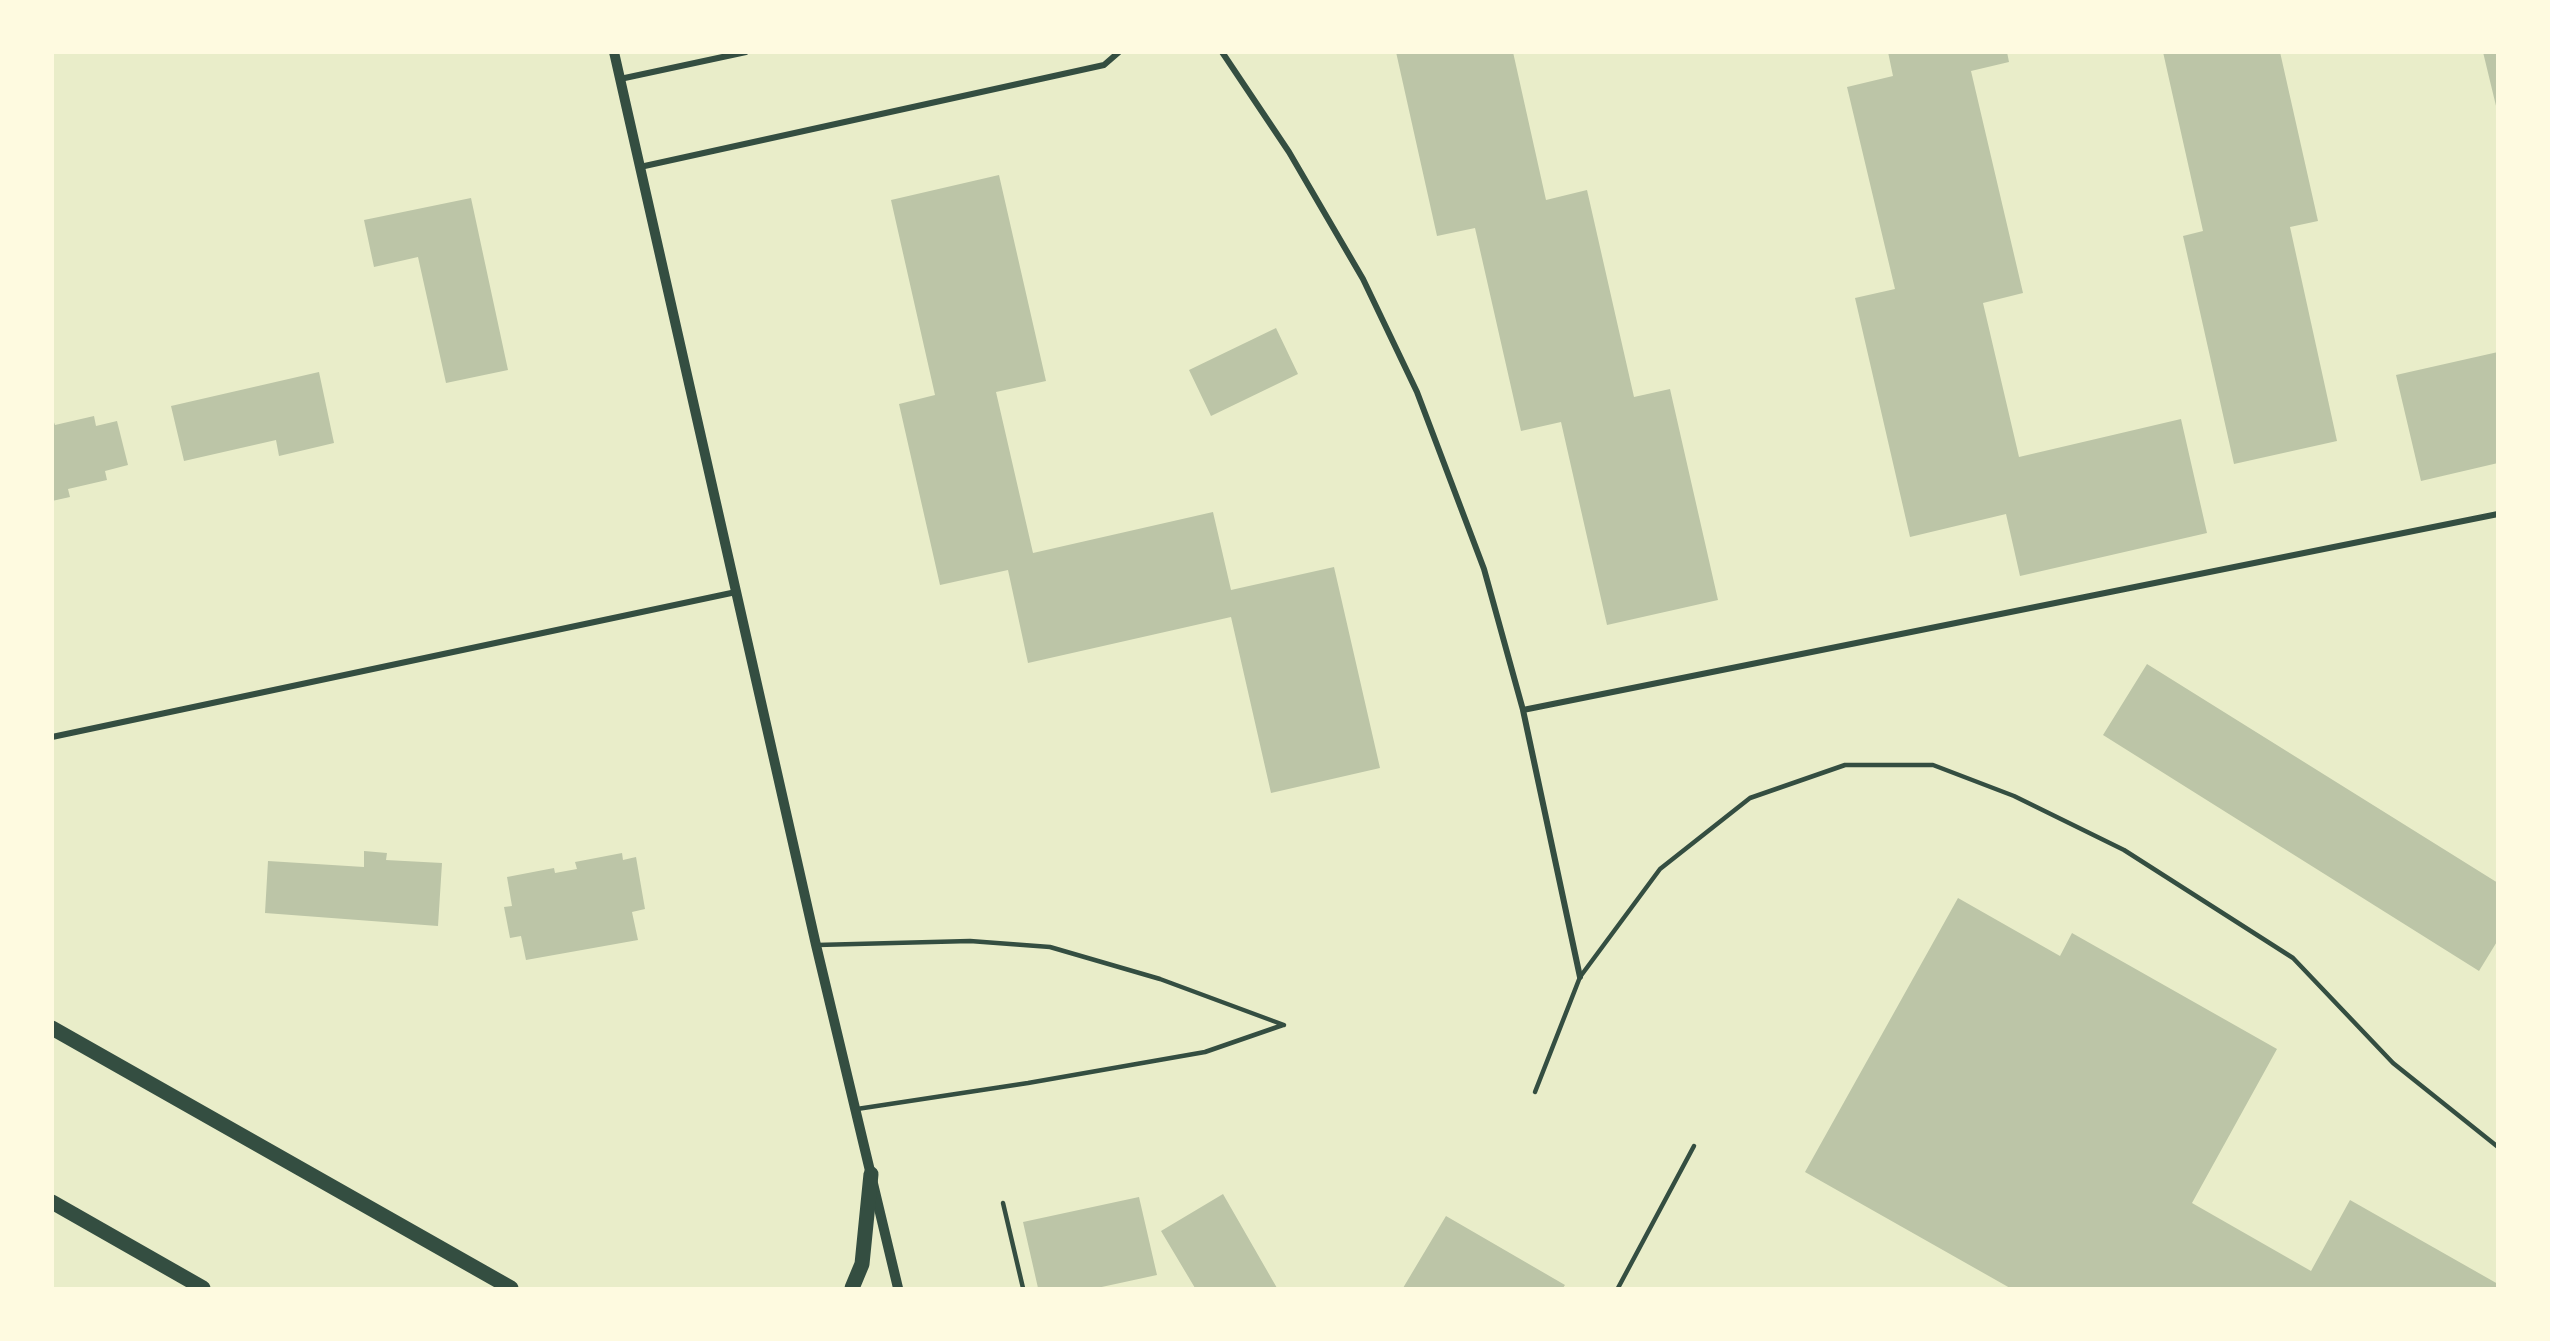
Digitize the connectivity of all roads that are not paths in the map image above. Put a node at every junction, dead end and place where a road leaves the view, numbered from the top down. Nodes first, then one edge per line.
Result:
1 (614, 52) edge
2 (746, 52) edge
3 (1119, 52) edge
4 (1222, 52) edge
5 (620, 80) junction
6 (640, 166) junction
7 (2498, 514) edge
8 (736, 592) junction
9 (1523, 710) junction
10 (52, 737) edge
11 (816, 945) junction
12 (1580, 976) junction
13 (52, 1028) edge
14 (1535, 1092) dead end
15 (854, 1110) junction
16 (1694, 1146) dead end
17 (2498, 1148) edge
18 (871, 1174) junction
19 (52, 1202) edge
20 (1003, 1203) dead end
21 (203, 1288) edge
22 (511, 1288) edge
23 (852, 1288) edge
24 (898, 1288) edge
25 (1023, 1288) edge
26 (1618, 1288) edge

1 - 5 street
2 - 5 street
3 - 6 street
4 - 9 street
5 - 6 street
6 - 8 street
7 - 9 street
8 - 10 street
8 - 11 street
9 - 12 street
11 - 15 street
11 - 15 lane
12 - 14 lane
12 - 17 lane
13 - 22 main road
15 - 18 street
16 - 26 lane
18 - 23 main road
18 - 24 street
19 - 21 main road
20 - 25 lane

